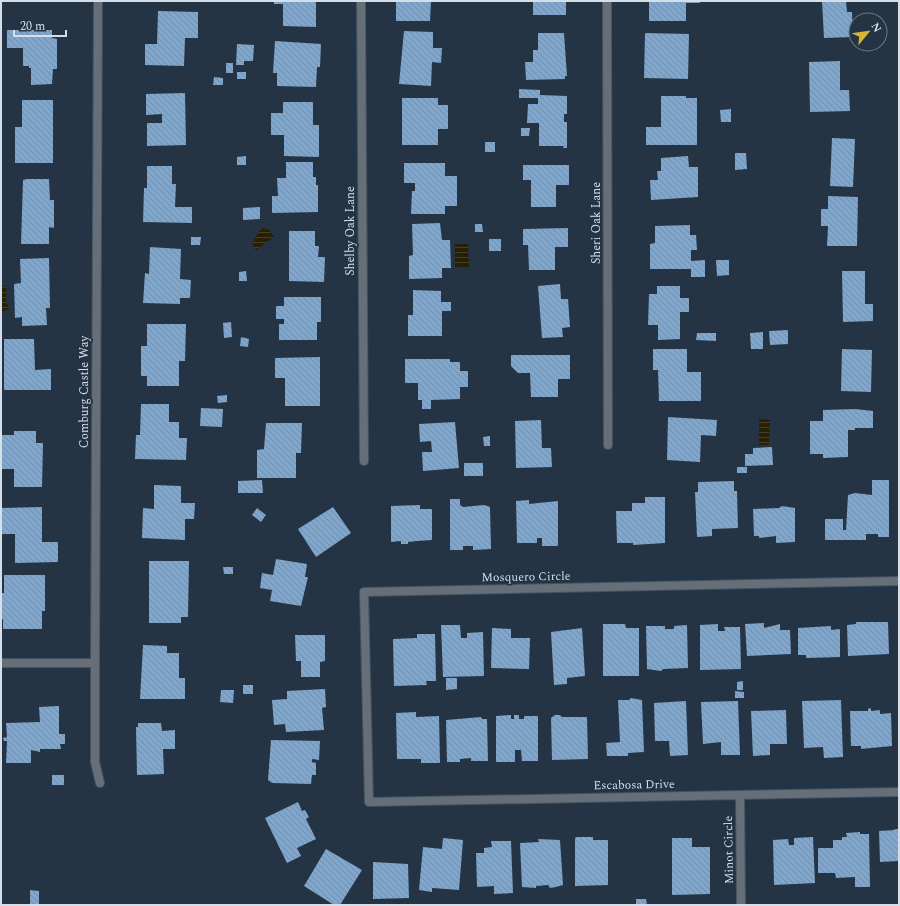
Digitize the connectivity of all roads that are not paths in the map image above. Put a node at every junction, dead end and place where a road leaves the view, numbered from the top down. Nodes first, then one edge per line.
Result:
1 (98, 1) edge
2 (361, 1) edge
3 (607, 1) edge
4 (608, 445) dead end
5 (364, 461) dead end
6 (899, 581) edge
7 (95, 663) junction
8 (1, 664) edge
9 (100, 783) dead end
10 (899, 792) edge
11 (740, 795) junction
12 (369, 802) joint
13 (741, 905) edge

1 - 7 street, Comburg Castle Way
2 - 5 street, Shelby Oak Lane
3 - 4 street, Sheri Oak Lane
6 - 12 street, Mosquero Circle
7 - 8 street
7 - 9 street, Comburg Castle Way
10 - 11 street, Escabosa Drive
11 - 12 street, Escabosa Drive
11 - 13 street, Minot Circle

